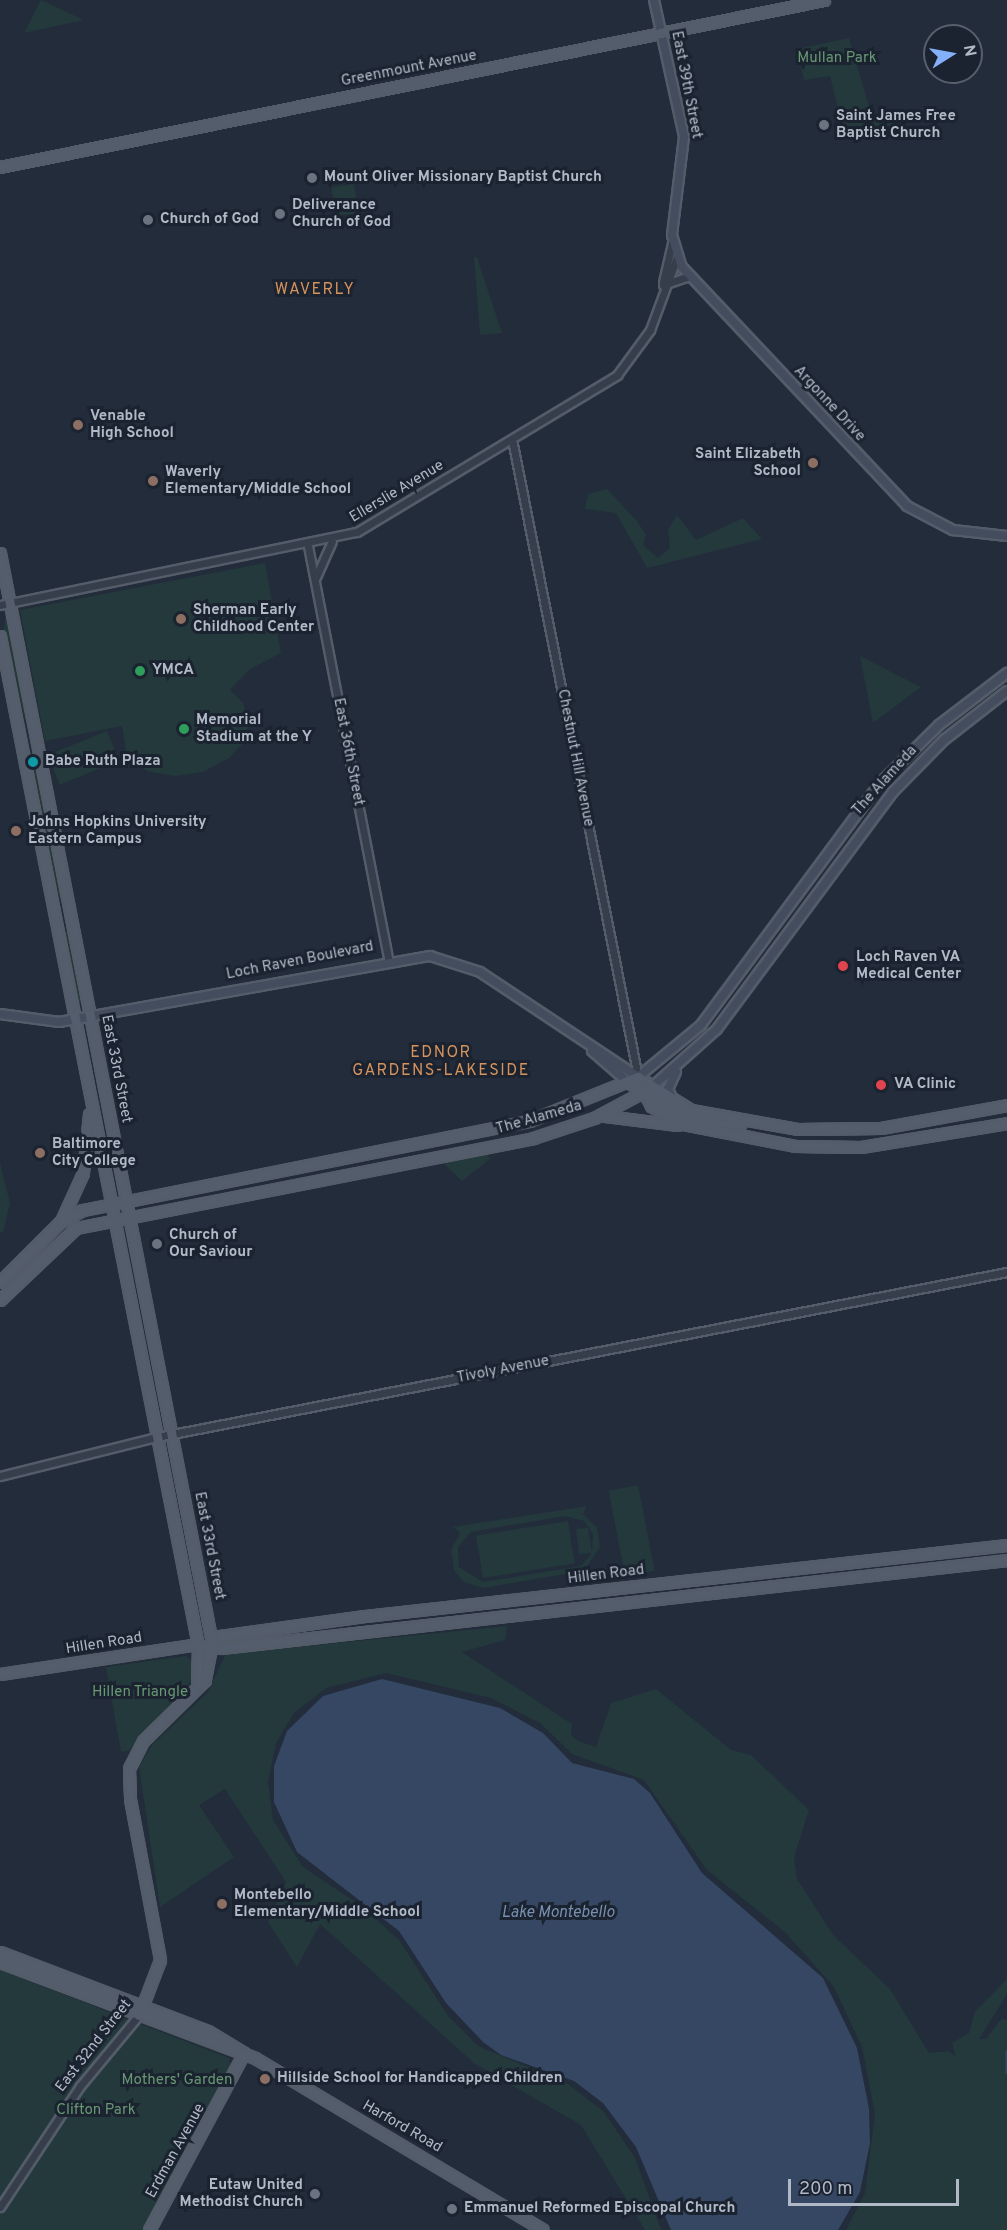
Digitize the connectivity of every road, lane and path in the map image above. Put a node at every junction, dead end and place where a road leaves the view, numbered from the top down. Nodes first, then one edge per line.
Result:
1 (654, 0) edge
2 (824, 0) edge
3 (662, 33) junction
4 (0, 167) edge
5 (672, 237) junction
6 (677, 257) junction
7 (689, 276) junction
8 (663, 285) junction
9 (512, 439) junction
10 (1007, 537) edge
11 (332, 541) junction
12 (308, 546) junction
13 (0, 553) edge
14 (315, 579) junction
15 (5, 604) edge
16 (0, 636) edge
17 (1007, 673) edge
18 (1007, 691) edge
19 (388, 959) junction
20 (0, 1014) edge
21 (91, 1017) junction
22 (75, 1020) junction
23 (678, 1067) junction
24 (634, 1080) junction
25 (648, 1089) junction
26 (88, 1091) junction
27 (596, 1098) junction
28 (679, 1104) junction
29 (1007, 1105) edge
30 (594, 1118) junction
31 (747, 1122) junction
32 (1007, 1123) edge
33 (697, 1129) junction
34 (126, 1200) junction
35 (111, 1204) junction
36 (130, 1217) junction
37 (114, 1220) junction
38 (60, 1222) junction
39 (1007, 1272) edge
40 (0, 1282) edge
41 (0, 1300) edge
42 (172, 1434) junction
43 (157, 1437) junction
44 (0, 1476) edge
45 (1007, 1545) edge
46 (1007, 1560) edge
47 (212, 1643) junction
48 (198, 1645) junction
49 (0, 1674) edge
50 (194, 1693) junction
51 (127, 1781) joint
52 (0, 1952) edge
53 (0, 1962) edge
54 (142, 2011) junction
55 (244, 2053) junction
56 (0, 2207) edge
57 (149, 2230) edge
58 (543, 2230) edge

1 - 3 main road, East 39th Street
2 - 3 main road, Greenmount Avenue
3 - 4 main road, Greenmount Avenue
3 - 5 main road, East 39th Street
5 - 6 main road, Argonne Drive
5 - 8 street
6 - 7 main road, Argonne Drive
6 - 8 street, Ellerslie Avenue
7 - 8 street
7 - 10 main road, Argonne Drive
8 - 9 street, Ellerslie Avenue
9 - 11 street, Ellerslie Avenue
9 - 24 street, Chestnut Hill Avenue
11 - 12 street, Ellerslie Avenue
11 - 14 street
12 - 14 street, East 36th Street
12 - 15 street, Ellerslie Avenue
13 - 15 main road, East 33rd Street
14 - 19 street, East 36th Street
15 - 21 main road, East 33rd Street
16 - 22 main road, East 33rd Street
17 - 24 main road, The Alameda
18 - 23 main road, The Alameda
19 - 21 main road, Loch Raven Boulevard
19 - 24 main road, Loch Raven Boulevard
20 - 22 main road, Loch Raven Boulevard
21 - 22 main road, Loch Raven Boulevard
21 - 34 main road, East 33rd Street
22 - 26 main road, East 33rd Street
23 - 25 main road, The Alameda
23 - 28 main road
24 - 25 main road, Loch Raven Boulevard
24 - 27 main road, The Alameda
25 - 27 main road
25 - 28 main road, Loch Raven Boulevard
25 - 30 main road, The Alameda
25 - 31 main road
25 - 33 main road, Loch Raven Boulevard
26 - 35 main road, East 33rd Street
26 - 38 main road
27 - 34 main road, The Alameda
28 - 31 main road, Loch Raven Boulevard
29 - 31 main road, Loch Raven Boulevard
30 - 33 main road
30 - 36 main road, The Alameda
32 - 33 main road, Loch Raven Boulevard
34 - 35 main road, The Alameda
34 - 36 main road, East 33rd Street
35 - 37 main road, East 33rd Street
35 - 38 main road, The Alameda
36 - 37 main road, The Alameda
36 - 42 main road, East 33rd Street
37 - 41 main road, The Alameda
37 - 43 main road, East 33rd Street
38 - 40 main road, The Alameda
39 - 42 street, Tivoly Avenue
42 - 43 street, Tivoly Avenue
42 - 47 main road, East 33rd Street
43 - 44 street, Tivoly Avenue
43 - 48 main road, East 33rd Street
45 - 47 main road, Hillen Road
46 - 47 main road, Hillen Road
47 - 48 main road, Hillen Road
47 - 50 main road, East 33rd Street
48 - 49 main road, Hillen Road
48 - 50 main road, East 33rd Street
50 - 51 main road, East 33rd Street
51 - 54 main road, East 32nd Street
52 - 54 main road, Harford Road
53 - 54 main road, Harford Road
54 - 55 main road, Harford Road
54 - 56 street, East 32nd Street
55 - 57 main road, Erdman Avenue
55 - 58 main road, Harford Road

